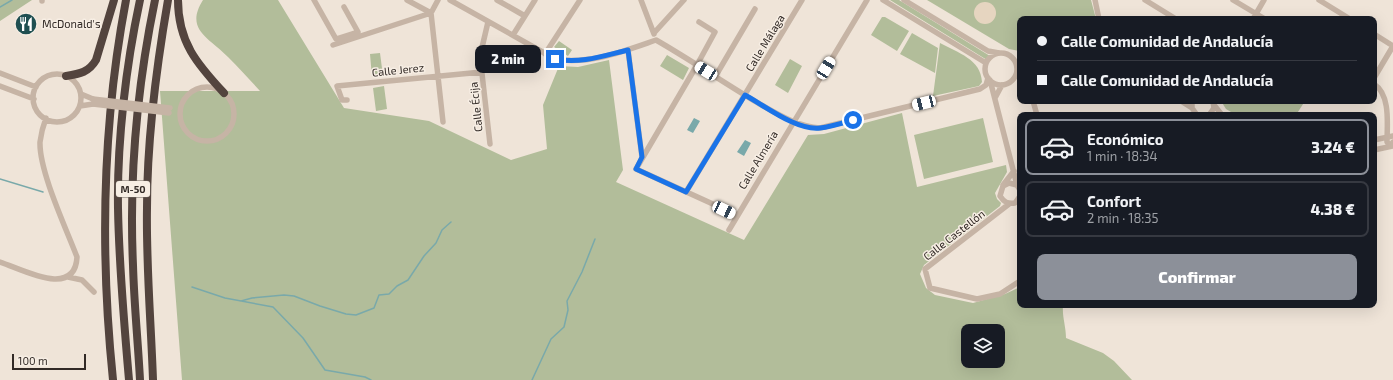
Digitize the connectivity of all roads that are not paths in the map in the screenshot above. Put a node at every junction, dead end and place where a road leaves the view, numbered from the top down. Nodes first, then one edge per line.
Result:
1 (114, 0) edge
2 (126, 0) edge
3 (140, 0) edge
4 (155, 0) edge
5 (168, 0) edge
6 (178, 0) edge
7 (314, 0) edge
8 (407, 0) edge
9 (438, 0) edge
10 (450, 0) edge
11 (497, 0) edge
12 (535, 0) edge
13 (580, 0) edge
14 (641, 0) edge
15 (684, 0) edge
16 (802, 0) edge
17 (866, 0) edge
18 (883, 0) edge
19 (904, 0) edge
20 (1094, 0) edge
21 (1145, 0) edge
22 (1233, 0) edge
23 (1264, 0) edge
24 (1319, 0) edge
25 (344, 7) dead end
26 (754, 9) dead end
27 (431, 13) junction
28 (525, 16) junction
29 (1098, 16) edge
30 (1171, 16) edge
31 (1254, 16) edge
32 (1345, 16) edge
33 (488, 22) junction
34 (699, 22) dead end
35 (654, 33) junction
36 (513, 35) junction
37 (1377, 36) edge
38 (656, 40) junction
39 (333, 45) dead end
40 (1393, 46) edge
41 (628, 50) junction
42 (999, 53) junction
43 (545, 54) junction
44 (986, 63) junction
45 (1017, 64) edge
46 (697, 66) junction
47 (482, 72) junction
48 (0, 73) edge
49 (1377, 73) edge
50 (66, 76) junction
51 (437, 76) junction
52 (715, 76) junction
53 (1017, 78) edge
54 (989, 79) junction
55 (1002, 85) junction
56 (0, 86) edge
57 (36, 87) junction
58 (1377, 88) edge
59 (980, 89) junction
60 (224, 93) junction
61 (81, 94) junction
62 (745, 95) junction
63 (995, 98) junction
64 (34, 99) junction
65 (347, 100) dead end
66 (93, 102) junction
67 (1186, 104) edge
68 (1192, 104) edge
69 (182, 105) junction
70 (80, 106) junction
71 (1192, 108) junction
72 (169, 110) junction
73 (1195, 112) edge
74 (180, 115) junction
75 (46, 118) junction
76 (1388, 118) junction
77 (443, 122) dead end
78 (793, 122) junction
79 (1393, 126) edge
80 (1390, 136) edge
81 (1377, 139) edge
82 (490, 144) dead end
83 (1392, 145) edge
84 (1377, 149) edge
85 (642, 157) junction
86 (1014, 171) junction
87 (1017, 181) edge
88 (1003, 186) junction
89 (1017, 187) edge
90 (686, 192) junction
91 (1017, 200) edge
92 (1009, 204) junction
93 (737, 216) junction
94 (729, 230) dead end
95 (0, 262) edge
96 (68, 277) junction
97 (1017, 284) edge
98 (94, 292) dead end
99 (110, 329) junction
100 (113, 380) edge
101 (117, 380) edge
102 (129, 380) edge
103 (140, 380) edge
104 (154, 380) edge

1 - 50 highway
2 - 99 highway
3 - 102 highway, M-50
4 - 103 highway, M-50
5 - 104 highway
6 - 60 highway
7 - 25 street
8 - 27 street
9 - 27 street
10 - 33 street
11 - 28 street
12 - 28 street
13 - 43 street
14 - 35 street
15 - 35 street
16 - 62 street, Calle Málaga
17 - 78 street, Calle Almería
18 - 44 street
19 - 42 street
20 - 29 street
21 - 30 street
22 - 31 street
23 - 31 street
24 - 32 street
26 - 52 street
27 - 39 street
27 - 51 street
28 - 36 street
33 - 36 street
33 - 47 street, Calle Écija
34 - 46 street
35 - 38 street
36 - 43 street
37 - 40 street
38 - 41 street
38 - 46 street
40 - 49 street
41 - 43 street
41 - 85 street
42 - 44 street
42 - 45 street
44 - 54 street
46 - 52 street
46 - 85 street
47 - 51 street, Calle Jerez
47 - 82 street, Calle Écija
48 - 57 street
50 - 57 street
50 - 61 street
51 - 65 street, Calle Jerez
51 - 77 street
52 - 62 street
53 - 55 street
54 - 55 street
54 - 59 street
54 - 63 street
55 - 63 street
56 - 64 street
57 - 64 street
58 - 76 street
59 - 63 street
59 - 78 street
60 - 69 street
60 - 74 street
61 - 66 street
61 - 70 street
62 - 78 street
62 - 90 street, Calle Málaga
63 - 86 street
64 - 75 street
66 - 70 street
66 - 72 street, bridge
67 - 71 street
68 - 71 street
69 - 72 street
69 - 74 street
70 - 75 street
71 - 73 street
72 - 74 street
75 - 96 street
76 - 79 street
76 - 80 street
78 - 93 street, Calle Almería
80 - 81 street
80 - 83 street
83 - 84 street
85 - 90 street
86 - 87 street
86 - 88 street
88 - 89 street
88 - 92 street
90 - 93 street
91 - 92 street
92 - 97 street, Calle Castellón
93 - 94 street, Calle Almería
95 - 96 street
96 - 98 street
99 - 100 highway
99 - 101 highway

